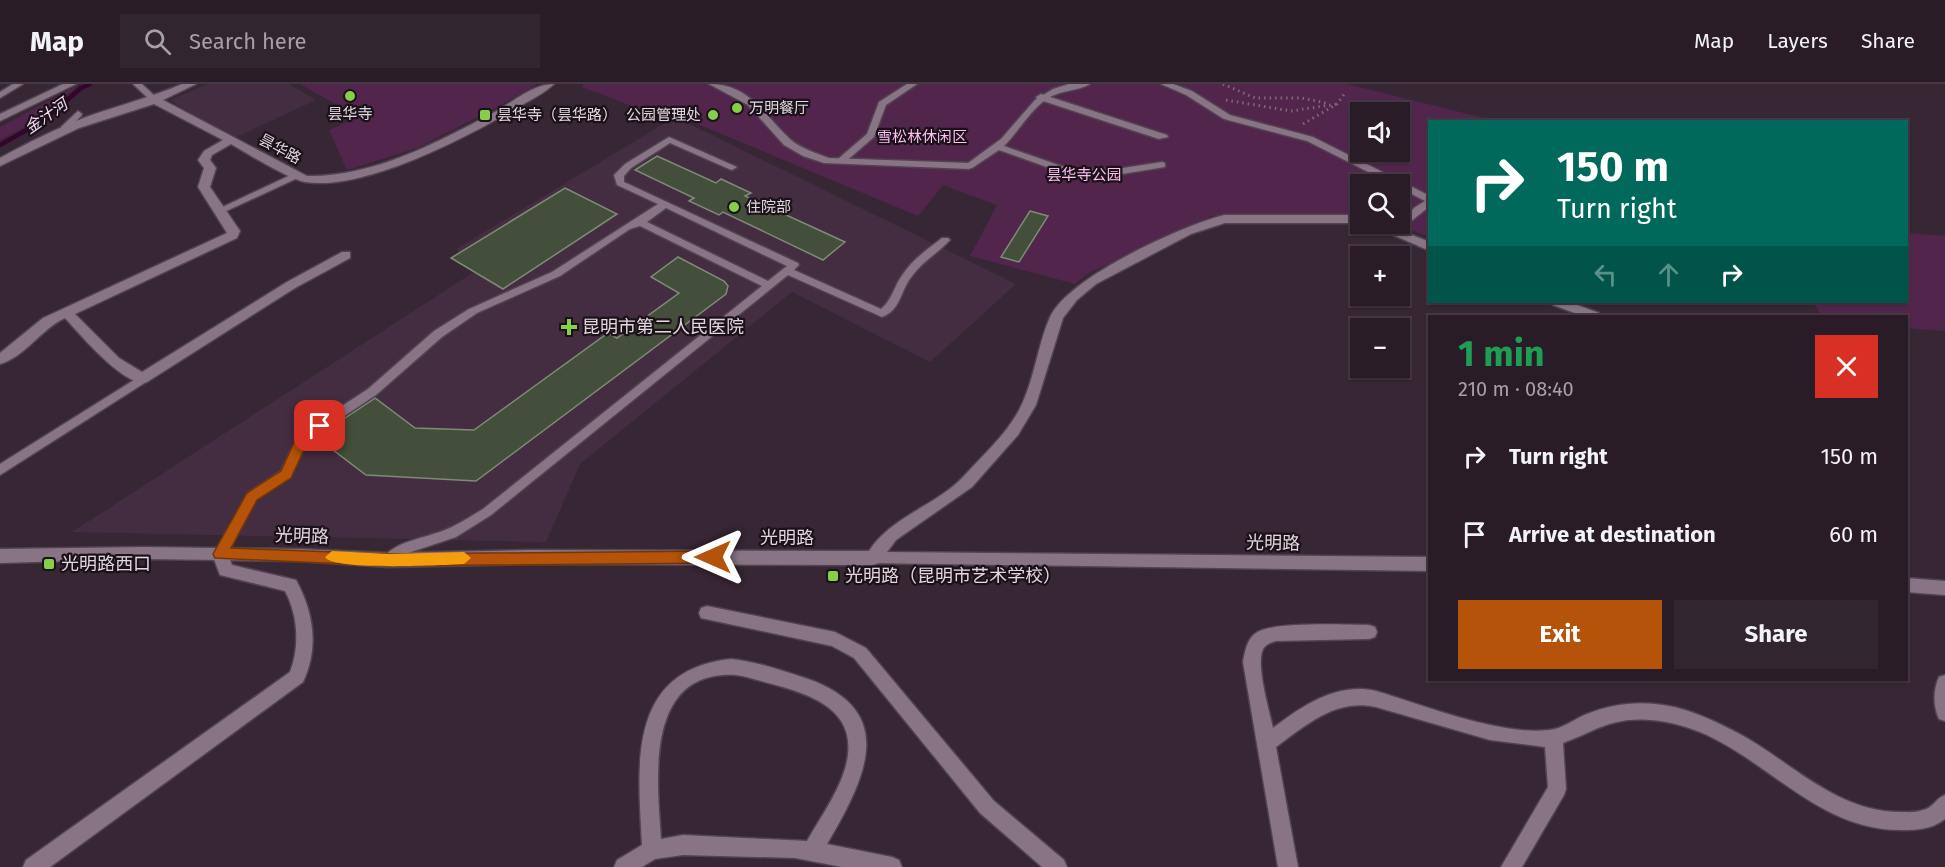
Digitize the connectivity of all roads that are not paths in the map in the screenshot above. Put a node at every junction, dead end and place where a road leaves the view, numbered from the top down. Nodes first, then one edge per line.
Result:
1 (19, 84) edge
2 (71, 84) edge
3 (137, 84) edge
4 (190, 84) edge
5 (549, 84) edge
6 (714, 84) edge
7 (913, 84) edge
8 (1086, 84) edge
9 (1165, 84) edge
10 (0, 95) edge
11 (1041, 98) junction
12 (155, 100) junction
13 (78, 114) dead end
14 (0, 118) edge
15 (64, 129) junction
16 (1163, 137) dead end
17 (231, 141) junction
18 (997, 146) junction
19 (841, 161) junction
20 (0, 163) edge
21 (1162, 165) dead end
22 (969, 166) joint
23 (732, 167) dead end
24 (297, 175) junction
25 (1428, 200) edge
26 (1428, 203) edge
27 (665, 204) junction
28 (219, 211) junction
29 (1410, 218) edge
30 (1350, 219) edge
31 (639, 222) junction
32 (1398, 234) edge
33 (945, 240) dead end
34 (1428, 246) edge
35 (346, 255) dead end
36 (787, 271) junction
37 (769, 285) junction
38 (1561, 303) edge
39 (66, 312) junction
40 (1591, 315) edge
41 (0, 359) edge
42 (142, 379) junction
43 (0, 470) edge
44 (220, 554) junction
45 (0, 556) edge
46 (873, 558) junction
47 (388, 560) junction
48 (1428, 564) edge
49 (1908, 585) edge
50 (1945, 588) edge
51 (707, 613) dead end
52 (1369, 632) dead end
53 (1945, 683) edge
54 (1945, 713) edge
55 (1553, 738) junction
56 (1266, 744) junction
57 (1945, 804) edge
58 (652, 850) junction
59 (812, 851) junction
60 (33, 867) edge
61 (624, 867) edge
62 (892, 867) edge
63 (1057, 867) edge
64 (1288, 867) edge
65 (1511, 867) edge

1 - 10 lane
2 - 14 street
3 - 12 lane
4 - 12 street
5 - 24 street, 昙华路
6 - 19 street
7 - 19 lane
8 - 11 lane
9 - 25 lane
11 - 16 street
11 - 18 lane
12 - 15 street
12 - 17 street, 昙华路
13 - 15 lane
15 - 20 street
17 - 24 street, 昙华路
17 - 28 street
18 - 21 lane
18 - 22 lane
19 - 22 street
23 - 27 lane
24 - 28 lane
26 - 29 lane
27 - 31 lane
27 - 36 lane
28 - 39 street
30 - 46 street
31 - 37 lane
31 - 44 lane
32 - 34 street
33 - 36 lane
35 - 42 street
36 - 37 lane
37 - 47 lane
38 - 40 street
39 - 41 street
39 - 42 street
42 - 43 lane
44 - 45 street, 光明路
44 - 47 street, 光明路
44 - 60 street
46 - 47 street, 光明路
46 - 48 street, 光明路
49 - 50 street
51 - 63 street
52 - 56 street
53 - 54 street
55 - 56 street
55 - 57 street
55 - 65 street
56 - 64 street
58 - 59 street
58 - 59 street
58 - 61 street
59 - 62 street

